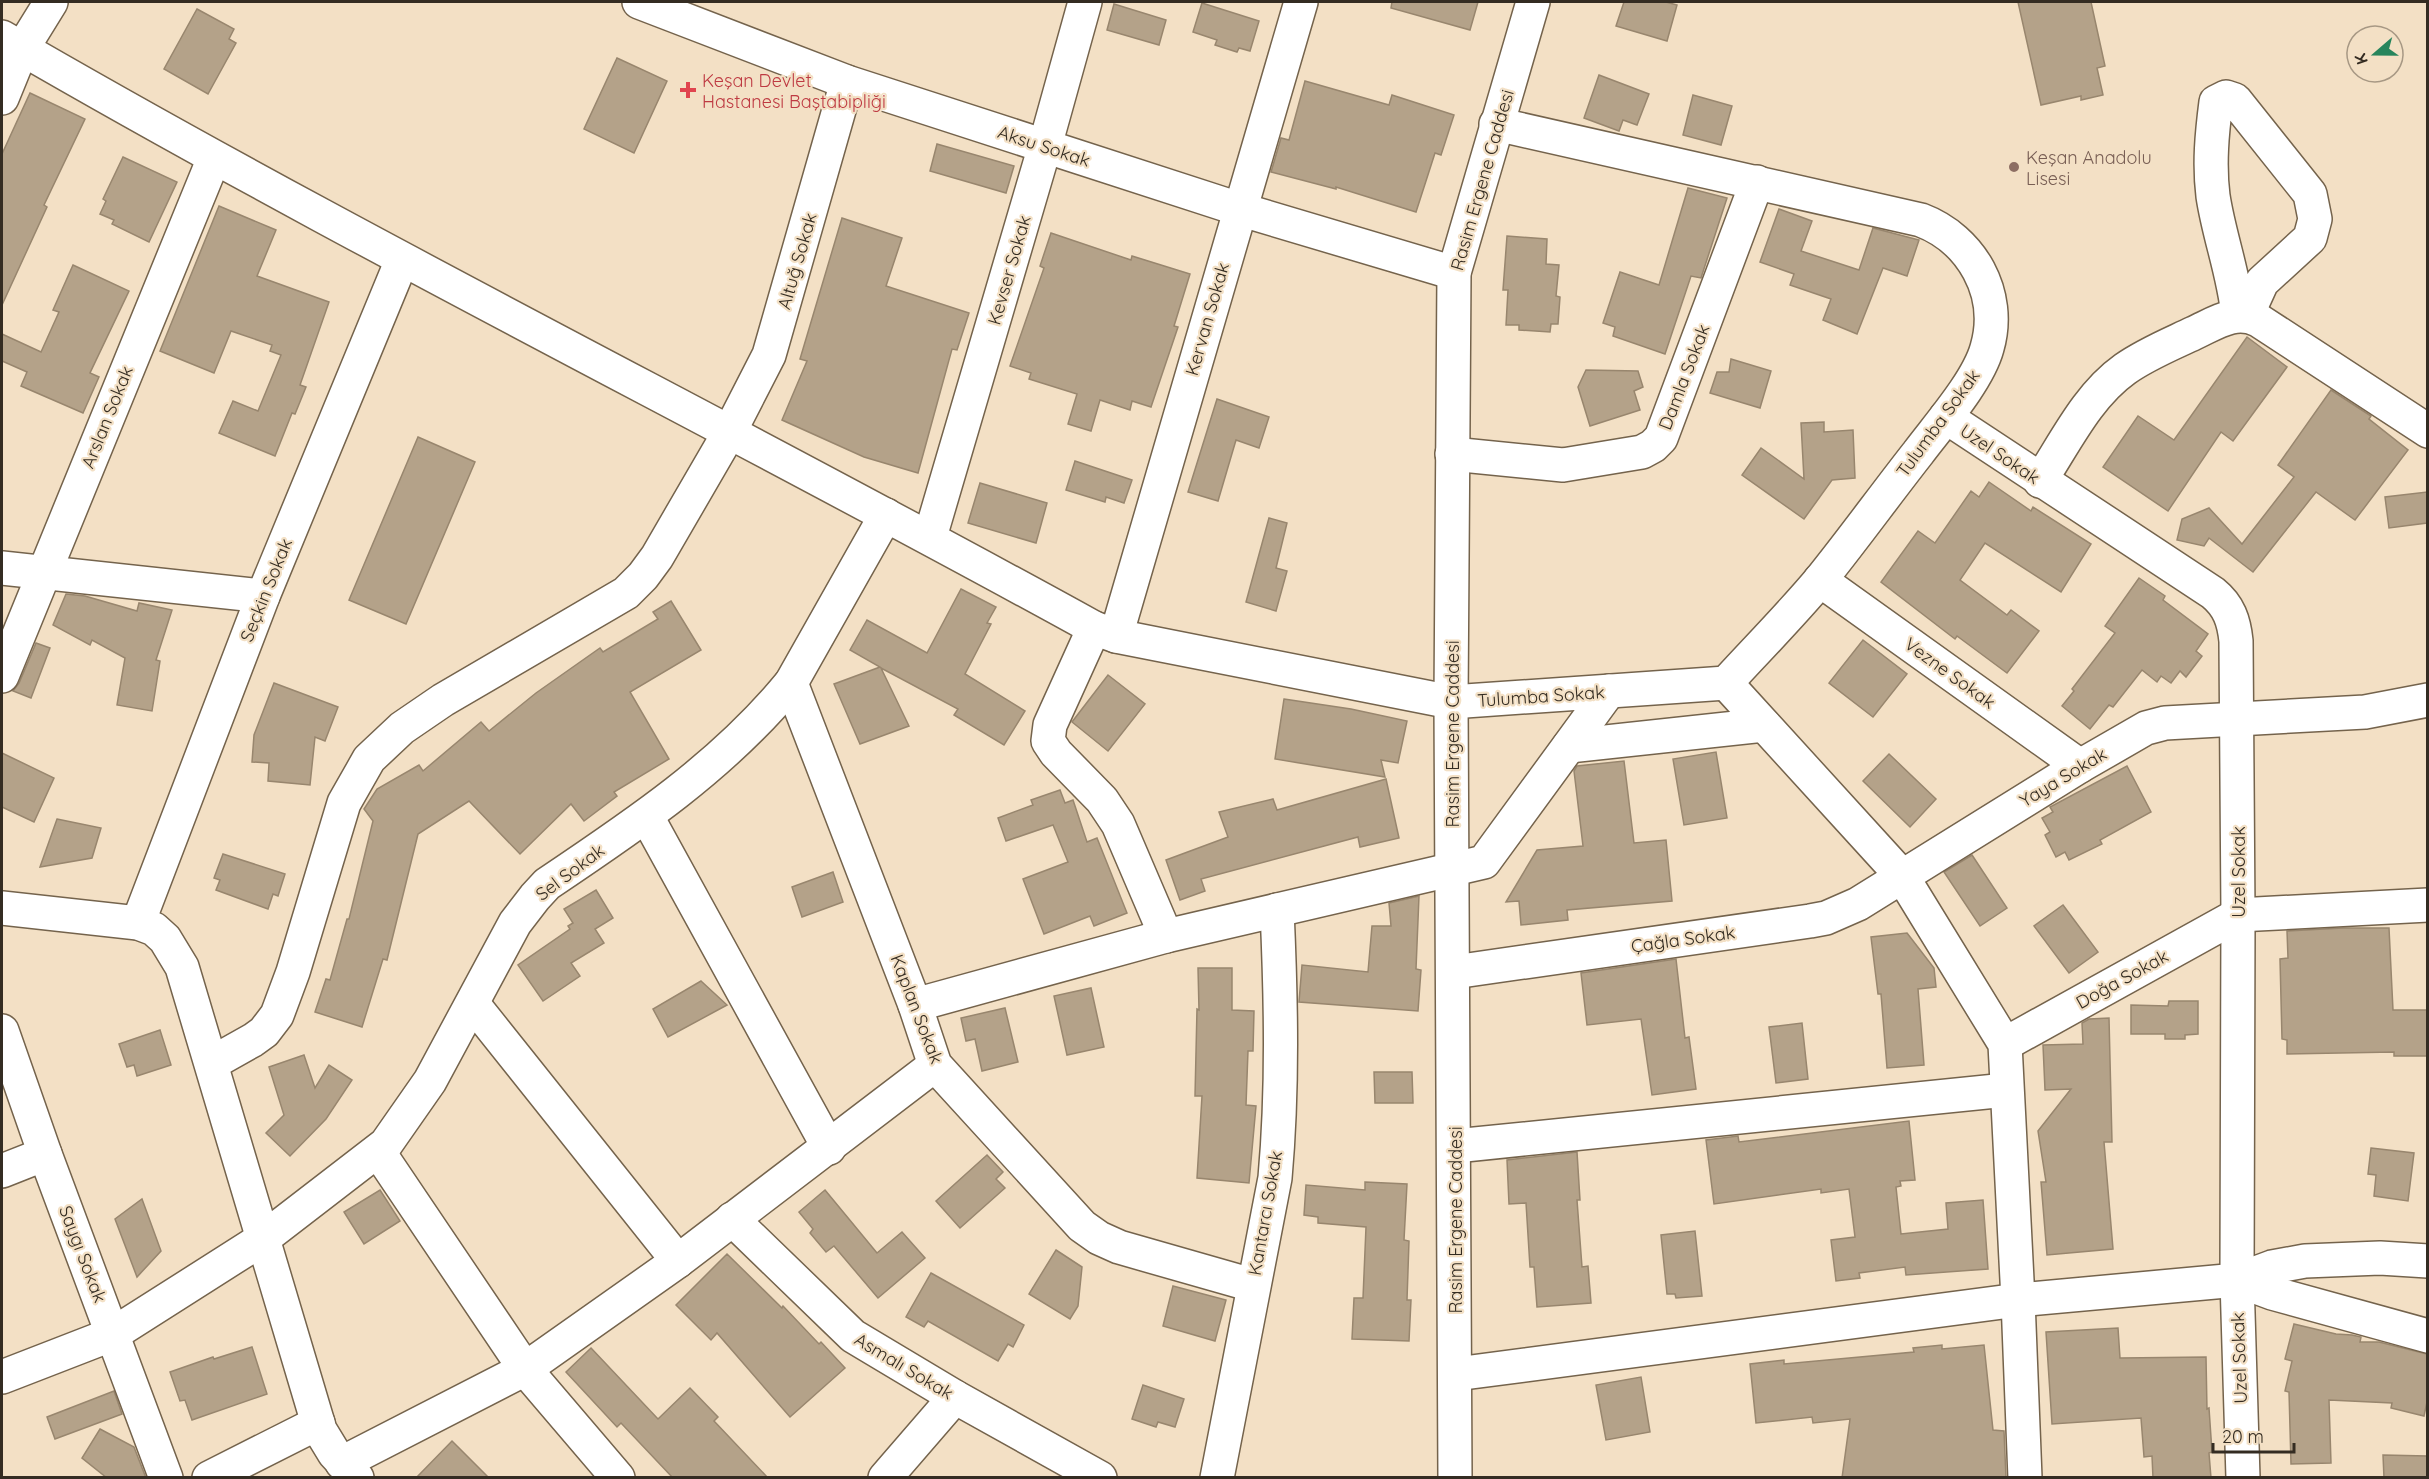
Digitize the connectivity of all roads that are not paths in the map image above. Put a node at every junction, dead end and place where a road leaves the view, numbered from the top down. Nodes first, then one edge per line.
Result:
1 (51, 2) edge
2 (639, 2) edge
3 (1085, 2) edge
4 (1301, 2) edge
5 (1533, 2) edge
6 (12, 43) edge
7 (847, 81) junction
8 (2, 98) edge
9 (1496, 124) junction
10 (1045, 146) junction
11 (214, 158) junction
12 (1757, 182) junction
13 (1239, 209) junction
14 (402, 260) junction
15 (1454, 273) junction
16 (2243, 315) junction
17 (1946, 417) junction
18 (2427, 431) edge
19 (729, 433) junction
20 (1452, 454) junction
21 (2040, 481) junction
22 (886, 515) junction
23 (930, 537) junction
24 (2, 568) edge
25 (43, 573) junction
26 (1820, 580) junction
27 (263, 596) junction
28 (1105, 632) junction
29 (2, 676) edge
30 (791, 683) junction
31 (1726, 683) junction
32 (1609, 691) junction
33 (2427, 700) edge
34 (1451, 702) junction
35 (2237, 720) junction
36 (1764, 725) junction
37 (1569, 746) junction
38 (2080, 766) junction
39 (647, 817) junction
40 (1452, 871) junction
41 (1902, 876) junction
42 (2427, 905) edge
43 (2, 908) edge
44 (1277, 910) junction
45 (2238, 915) junction
46 (138, 923) junction
47 (1166, 936) junction
48 (1454, 972) junction
49 (473, 1004) junction
50 (915, 1005) junction
51 (2, 1031) edge
52 (2005, 1044) junction
53 (212, 1063) junction
54 (935, 1065) junction
55 (2006, 1090) junction
56 (1455, 1146) junction
57 (829, 1148) junction
58 (378, 1151) junction
59 (45, 1154) junction
60 (2, 1171) edge
61 (732, 1220) junction
62 (264, 1239) junction
63 (678, 1261) junction
64 (2427, 1261) edge
65 (2237, 1280) junction
66 (1252, 1286) junction
67 (2018, 1300) junction
68 (113, 1334) junction
69 (2427, 1336) edge
70 (525, 1369) junction
71 (1456, 1374) junction
72 (2, 1377) edge
73 (955, 1397) junction
74 (318, 1422) junction
75 (349, 1470) edge
76 (166, 1478) edge
77 (209, 1478) edge
78 (618, 1478) edge
79 (885, 1478) edge
80 (1100, 1478) edge
81 (1217, 1478) edge
82 (1455, 1478) edge
83 (2025, 1478) edge
84 (2243, 1478) edge

1 - 6 street
2 - 7 street, Aksu Sokak
3 - 10 street, Kevser Sokak
4 - 13 street, Kervan Sokak
5 - 9 street, Rasim Ergene Caddesi
6 - 8 street
6 - 11 street, Tulumba Sokak
7 - 10 street, Aksu Sokak
7 - 19 street, Altuğ Sokak
9 - 12 street, Tulumba Sokak
9 - 15 street, Rasim Ergene Caddesi
10 - 13 street, Aksu Sokak
10 - 23 street, Kevser Sokak
11 - 14 street, Tulumba Sokak
11 - 25 street, Arslan Sokak
12 - 17 street, Tulumba Sokak
12 - 20 street, Damla Sokak
13 - 15 street, Aksu Sokak
13 - 28 street, Kervan Sokak
14 - 19 street, Tulumba Sokak
14 - 27 street, Seçkin Sokak
15 - 20 street, Rasim Ergene Caddesi
16 - 16 street
16 - 18 street
16 - 21 street
17 - 21 street, Uzel Sokak
17 - 26 street, Tulumba Sokak
19 - 22 street, Tulumba Sokak
19 - 53 street, Altuğ Sokak
20 - 34 street, Rasim Ergene Caddesi
21 - 35 street, Uzel Sokak
22 - 23 street, Tulumba Sokak
22 - 30 street, Sel Sokak
23 - 28 street, Tulumba Sokak
24 - 25 street
25 - 27 street
25 - 29 street, Arslan Sokak
26 - 31 street, Tulumba Sokak
26 - 38 street, Vezne Sokak
27 - 46 street, Seçkin Sokak
28 - 34 street, Tulumba Sokak
28 - 47 street, Kervan Sokak
30 - 39 street, Sel Sokak
30 - 50 street, Kaplan Sokak
31 - 32 street, Tulumba Sokak
31 - 36 street
32 - 34 street, Tulumba Sokak
32 - 37 street
33 - 35 street, Yaya Sokak
34 - 40 street, Rasim Ergene Caddesi
35 - 38 street, Yaya Sokak
35 - 45 street, Uzel Sokak
36 - 37 street
36 - 41 street
37 - 40 street
38 - 41 street, Yaya Sokak
39 - 49 street, Sel Sokak
39 - 57 street
40 - 44 street
40 - 48 street, Rasim Ergene Caddesi
41 - 48 street, Çağla Sokak
41 - 52 street
42 - 45 street
43 - 46 street
44 - 47 street
44 - 66 street, Kantarcı Sokak
45 - 52 street, Doğa Sokak
45 - 65 street, Uzel Sokak
46 - 53 street
47 - 50 street
48 - 56 street, Rasim Ergene Caddesi
49 - 58 street, Sel Sokak
49 - 63 street
50 - 54 street, Kaplan Sokak
51 - 59 street, Saygı Sokak
52 - 55 street
53 - 62 street
54 - 57 street
54 - 66 street, Kaplan Sokak
55 - 56 street
55 - 67 street
56 - 71 street, Rasim Ergene Caddesi
57 - 61 street
58 - 62 street, Sel Sokak
58 - 70 street
59 - 60 street
59 - 68 street, Saygı Sokak
61 - 63 street
61 - 73 street, Asmalı Sokak
62 - 68 street, Sel Sokak
62 - 74 street
63 - 70 street
64 - 65 street
65 - 67 street
65 - 69 street
65 - 84 street, Uzel Sokak
66 - 81 street, Kantarcı Sokak
67 - 71 street
67 - 83 street
68 - 72 street, Sel Sokak
68 - 76 street, Saygı Sokak
70 - 75 street
70 - 78 street
71 - 82 street, Rasim Ergene Caddesi
73 - 79 street
73 - 80 street, Asmalı Sokak
74 - 75 street
74 - 77 street

